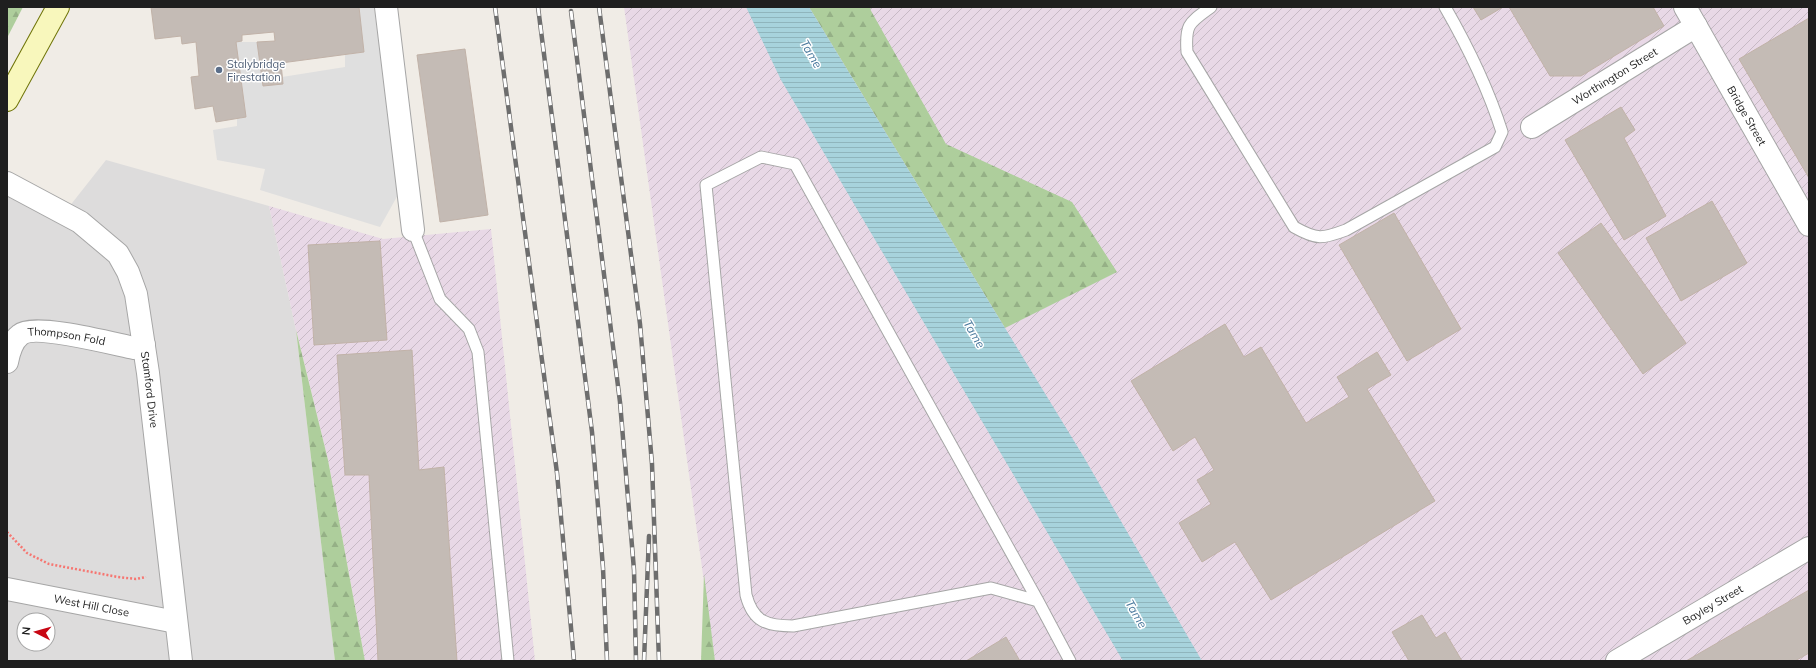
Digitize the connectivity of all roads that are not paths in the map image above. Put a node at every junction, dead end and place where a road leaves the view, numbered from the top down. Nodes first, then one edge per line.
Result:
1 (58, 7) edge
2 (386, 7) edge
3 (1211, 7) edge
4 (1445, 7) edge
5 (1685, 7) edge
6 (1696, 26) junction
7 (7, 100) edge
8 (1532, 127) dead end
9 (7, 183) edge
10 (1809, 225) edge
11 (413, 230) joint
12 (144, 345) junction
13 (7, 362) edge
14 (1809, 548) edge
15 (7, 589) edge
16 (1038, 601) junction
17 (176, 622) junction
18 (181, 661) edge
19 (508, 661) edge
20 (1070, 661) edge
21 (1617, 661) edge

1 - 7 main road
2 - 11 street
3 - 4 lane
5 - 6 street, Bridge Street
6 - 8 street, Worthington Street
6 - 10 street, Bridge Street
9 - 12 street, Stamford Drive
11 - 19 lane
12 - 13 street, Thompson Fold
12 - 17 street, Stamford Drive
14 - 21 street, Bayley Street
15 - 17 street, West Hill Close
16 - 16 lane
16 - 20 lane
17 - 18 street, Stamford Drive

